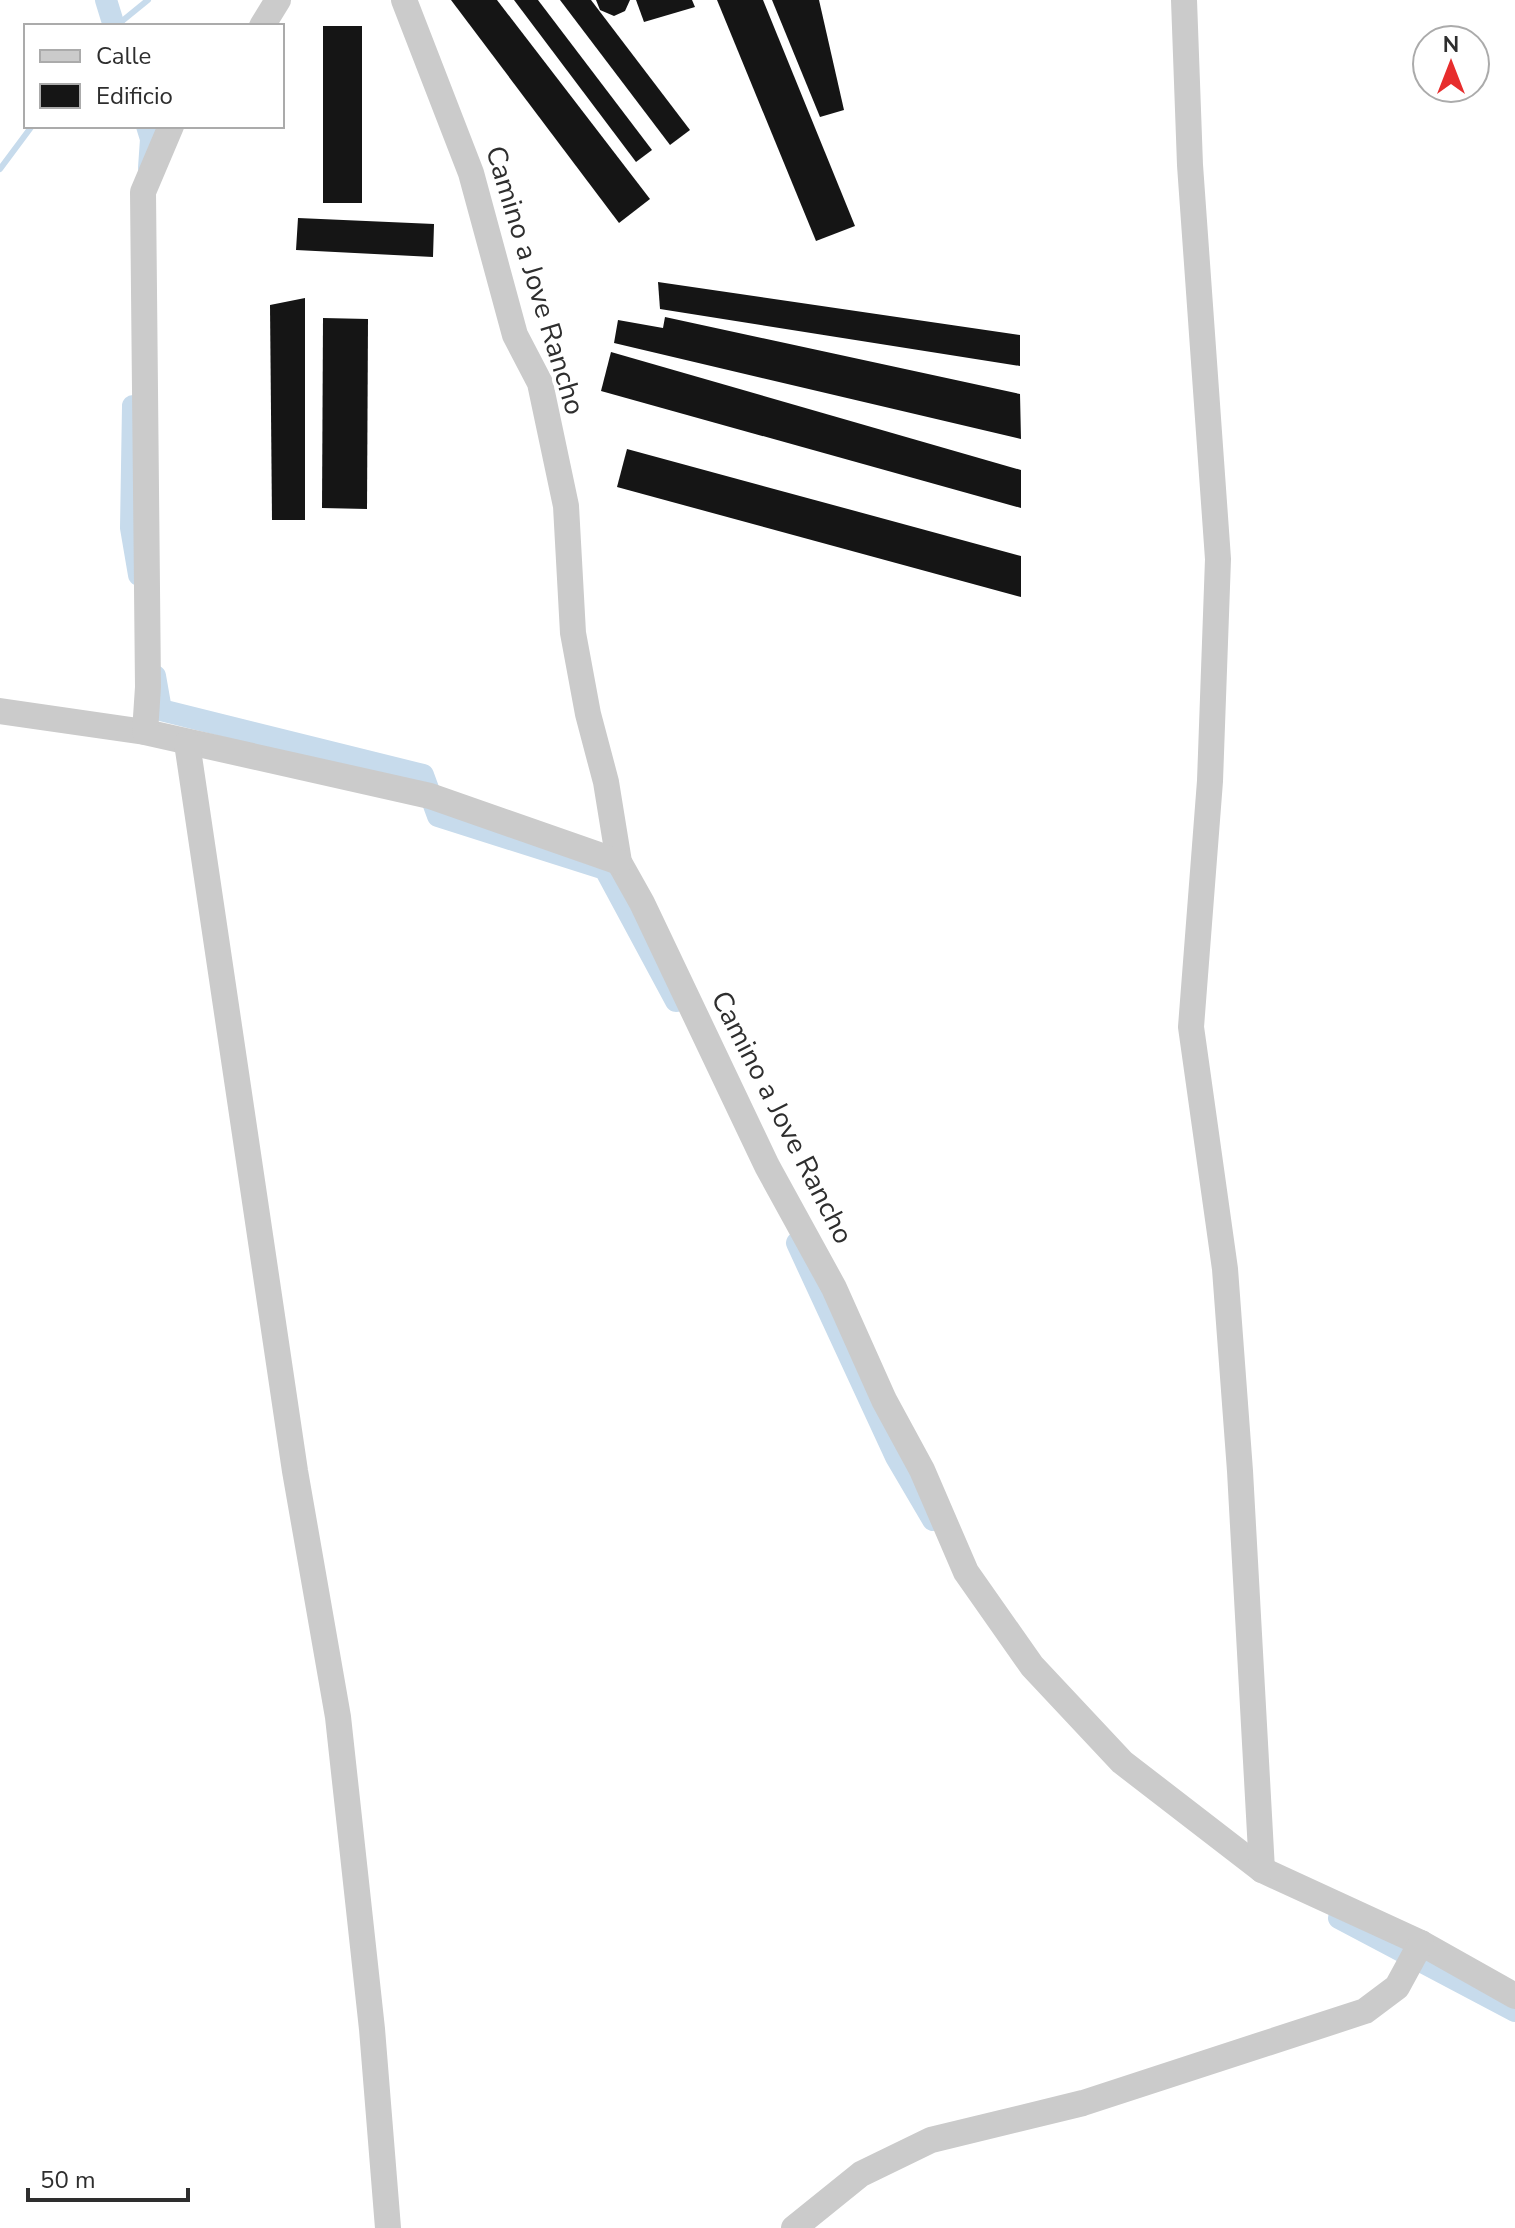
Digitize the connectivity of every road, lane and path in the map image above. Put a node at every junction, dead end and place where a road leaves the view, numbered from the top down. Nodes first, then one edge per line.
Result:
1 (278, 0) edge
2 (404, 0) edge
3 (1184, 0) edge
4 (263, 24) edge
5 (170, 128) edge
6 (0, 711) edge
7 (145, 732) junction
8 (187, 743) junction
9 (619, 862) junction
10 (1262, 1870) junction
11 (1421, 1943) junction
12 (1515, 1996) edge
13 (829, 2201) junction
14 (388, 2228) edge
15 (794, 2228) edge
16 (832, 2228) edge

1 - 4 street
2 - 9 street, Camino a Jove Rancho
3 - 10 street
5 - 7 street
6 - 7 street
7 - 8 street
8 - 9 street
8 - 14 street
9 - 10 street, Camino a Jove Rancho
10 - 11 street, Camino a Jove Rancho
11 - 12 street, Camino a Jove Rancho
11 - 13 street
13 - 15 street
13 - 16 street

